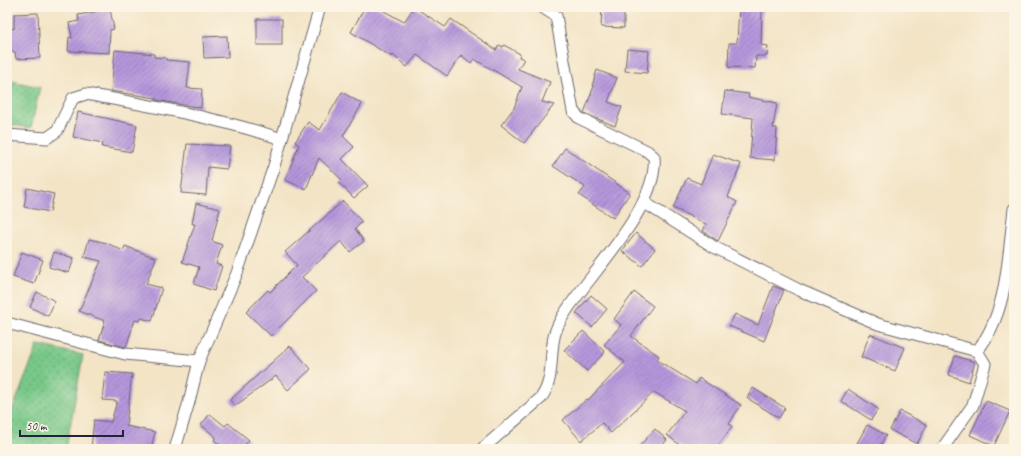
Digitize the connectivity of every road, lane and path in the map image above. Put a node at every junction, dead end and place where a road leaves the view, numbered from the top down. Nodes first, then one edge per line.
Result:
1 (320, 7) edge
2 (542, 7) edge
3 (557, 12) edge
4 (7, 135) edge
5 (282, 139) junction
6 (644, 203) junction
7 (1014, 209) edge
8 (7, 323) edge
9 (977, 351) junction
10 (199, 361) junction
11 (175, 449) edge
12 (482, 449) edge
13 (942, 449) edge

1 - 5 street
2 - 3 street
3 - 6 street
4 - 5 street
5 - 10 street
6 - 9 street
6 - 12 street
7 - 9 street
8 - 10 street
9 - 13 street
10 - 11 street

